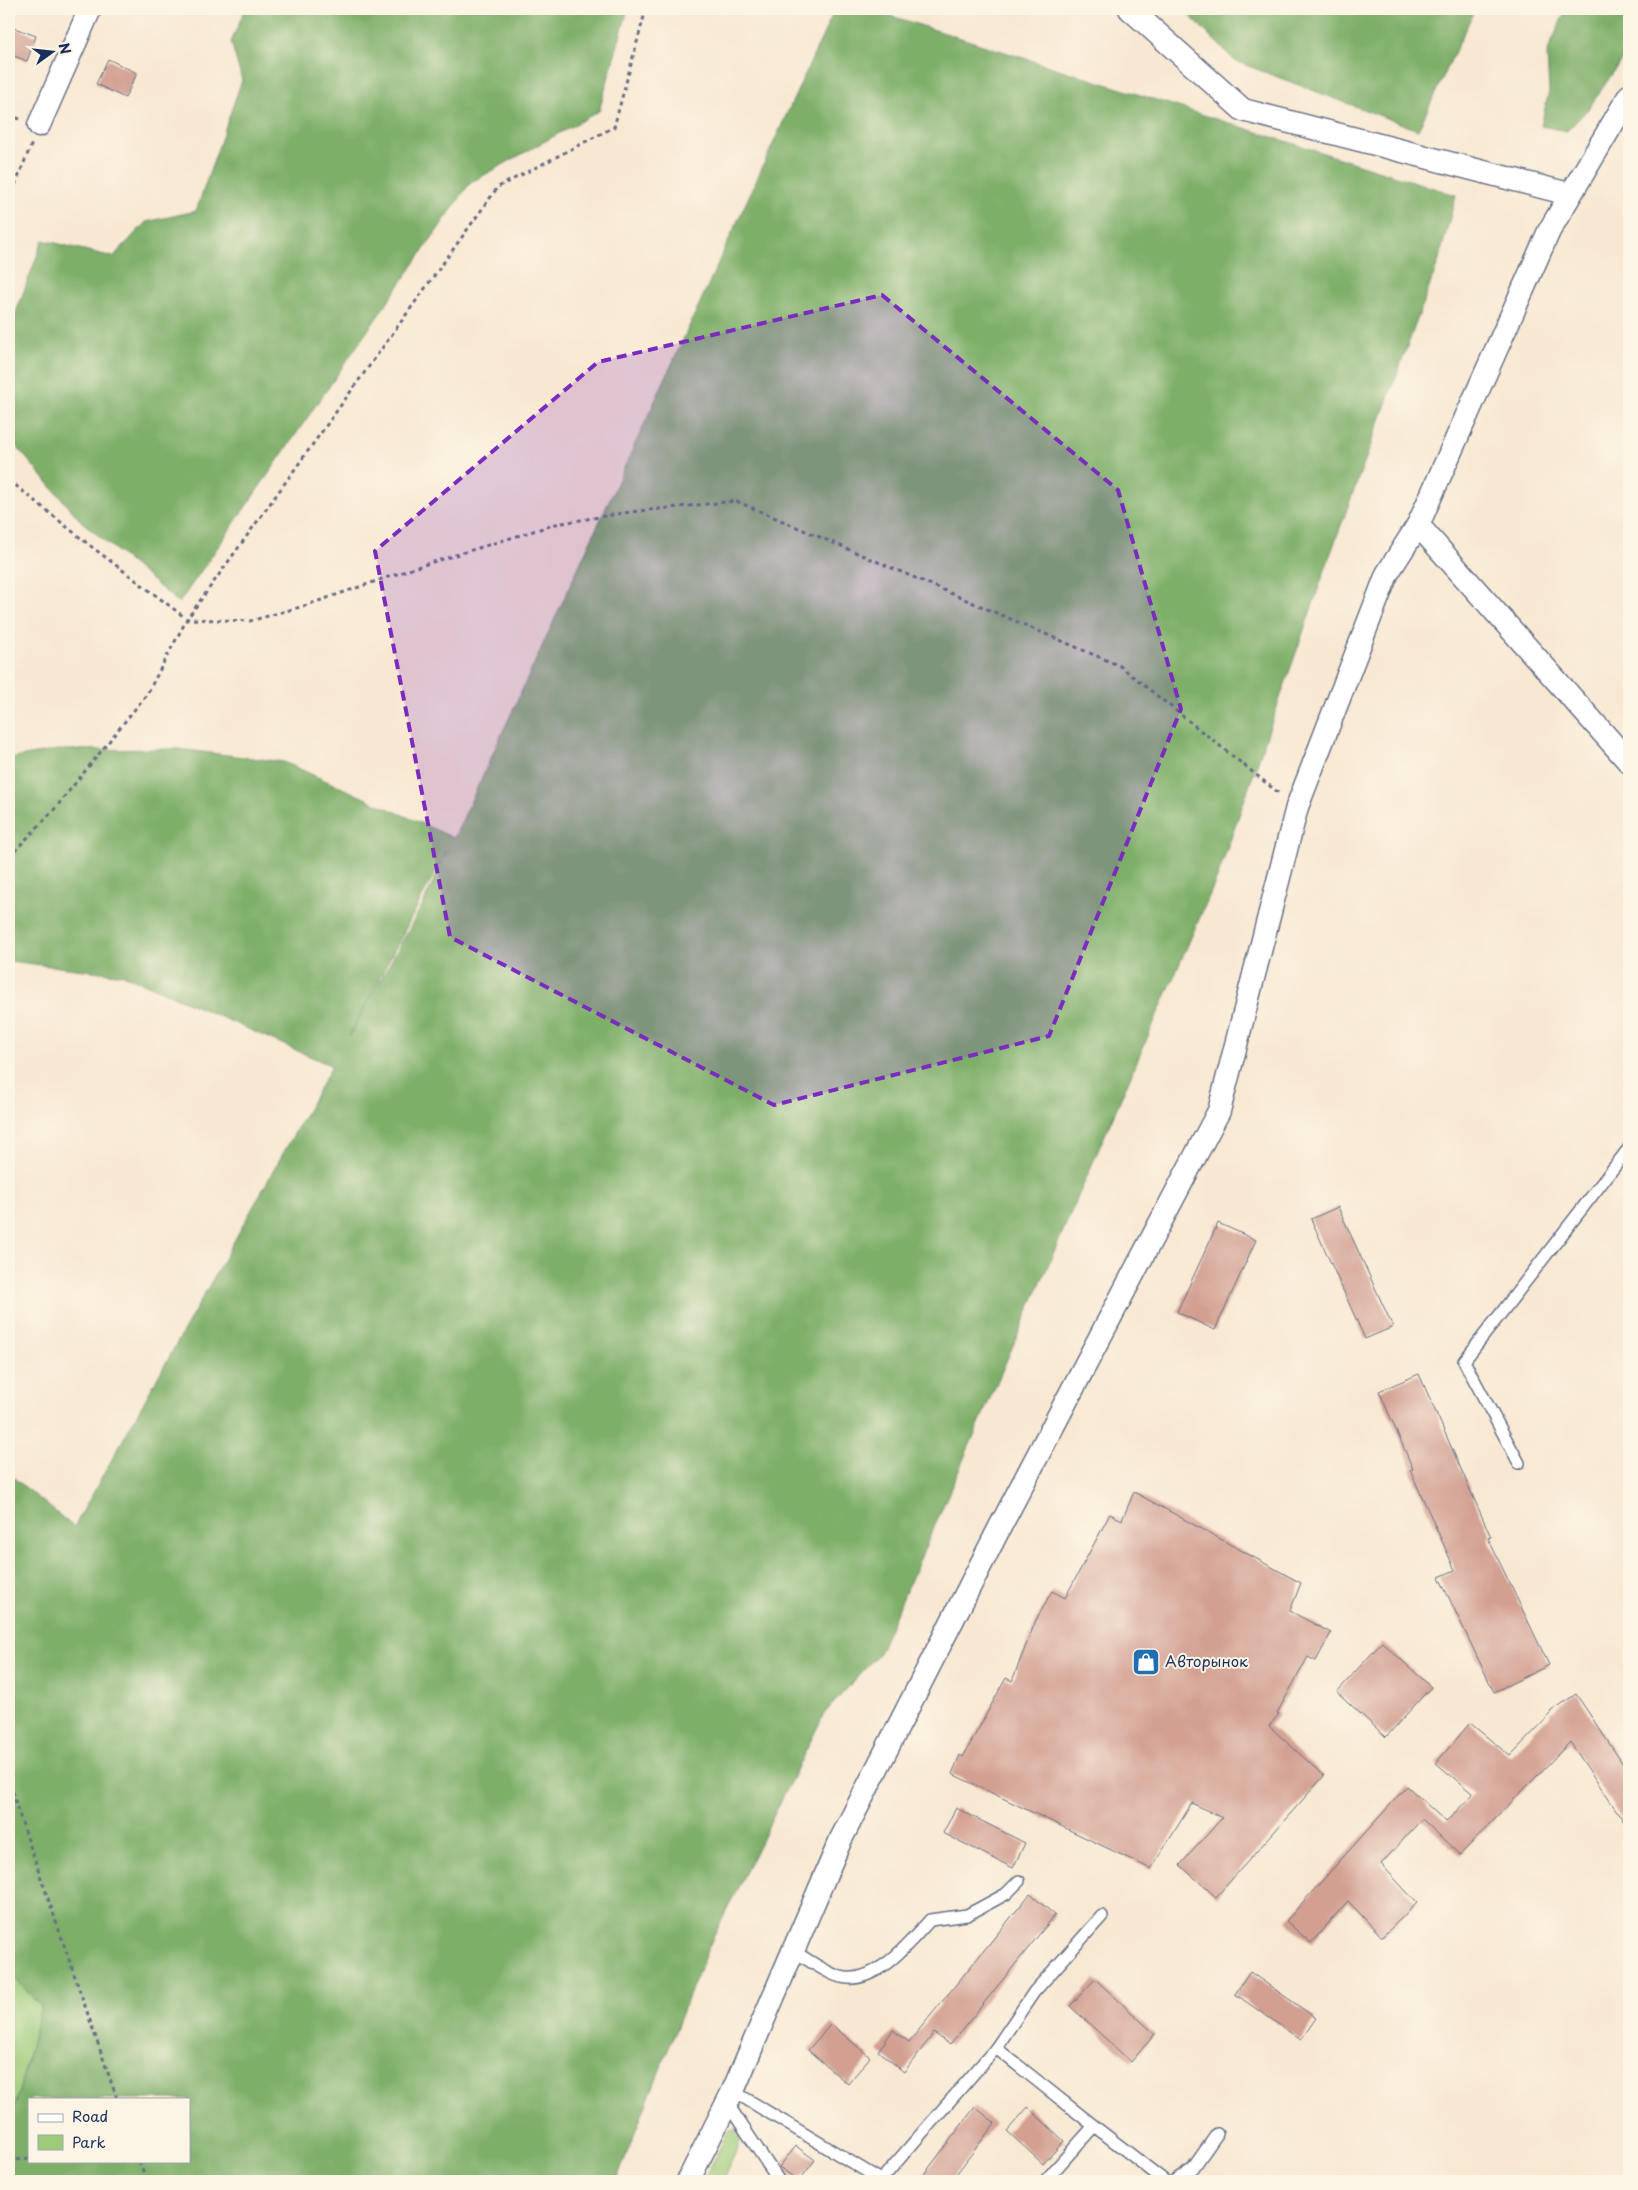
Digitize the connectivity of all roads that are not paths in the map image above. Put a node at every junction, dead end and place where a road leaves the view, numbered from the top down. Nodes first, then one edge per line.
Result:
1 (90, 9) edge
2 (1130, 9) edge
3 (1629, 96) edge
4 (39, 125) road end
5 (1569, 194) junction
6 (1418, 525) junction
7 (1629, 762) edge
8 (1629, 1148) edge
9 (1519, 1463) dead end
10 (1019, 1881) dead end
11 (1102, 1916) dead end
12 (794, 1951) junction
13 (996, 2048) junction
14 (730, 2097) junction
15 (1094, 2126) junction
16 (1217, 2134) dead end
17 (688, 2181) edge
18 (779, 2181) edge
19 (1045, 2181) edge
20 (1165, 2181) edge
21 (1174, 2181) edge

1 - 4 street
2 - 5 street
3 - 5 street
5 - 6 street
6 - 7 street
6 - 12 street
8 - 9 lane
10 - 12 lane
11 - 13 lane
12 - 14 street
13 - 14 lane
13 - 15 lane
14 - 17 street
14 - 18 lane
15 - 19 lane
15 - 20 lane
16 - 21 lane

